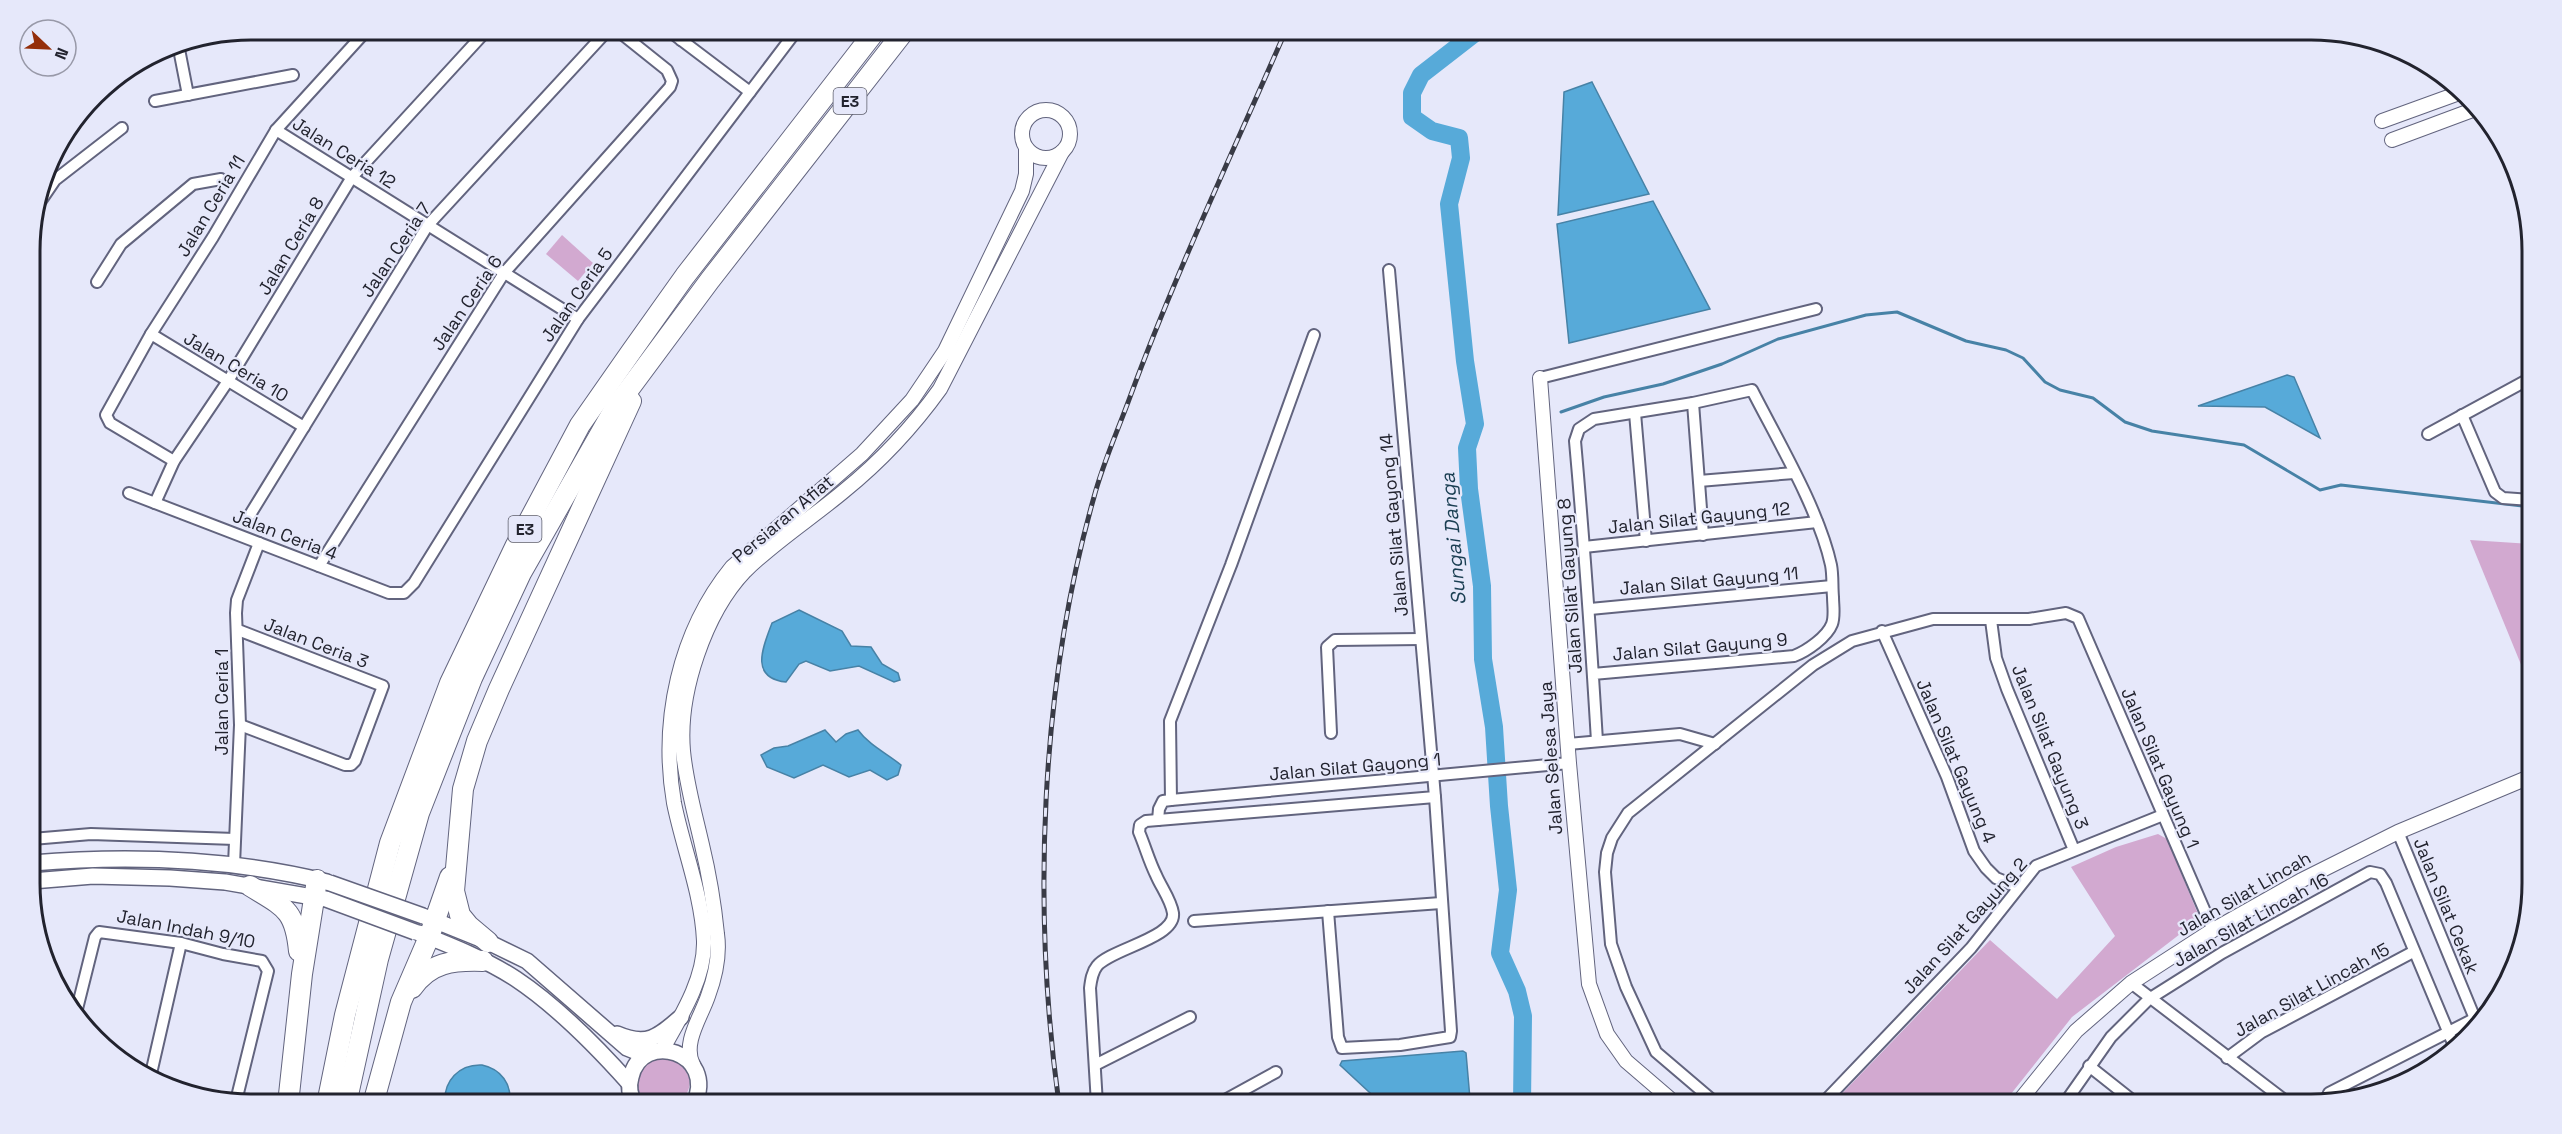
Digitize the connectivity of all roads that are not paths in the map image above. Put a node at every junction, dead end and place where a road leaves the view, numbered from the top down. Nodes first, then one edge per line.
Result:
1 (357, 41) edge
2 (477, 41) edge
3 (599, 41) edge
4 (631, 41) edge
5 (682, 41) edge
6 (789, 41) edge
7 (868, 41) edge
8 (897, 41) edge
9 (180, 53) edge
10 (293, 75) dead end
11 (750, 92) junction
12 (188, 95) junction
13 (2453, 95) edge
14 (155, 101) dead end
15 (2469, 112) edge
16 (2382, 121) dead end
17 (122, 128) dead end
18 (276, 130) junction
19 (2392, 140) dead end
20 (1026, 148) junction
21 (1062, 152) junction
22 (352, 177) junction
23 (222, 179) dead end
24 (51, 185) edge
25 (428, 225) junction
26 (1389, 270) dead end
27 (504, 273) junction
28 (97, 282) dead end
29 (1816, 309) dead end
30 (578, 319) junction
31 (151, 334) junction
32 (1314, 334) dead end
33 (644, 368) junction
34 (1540, 378) joint
35 (228, 381) junction
36 (2522, 383) edge
37 (1693, 402) junction
38 (1635, 413) junction
39 (2462, 415) junction
40 (304, 427) junction
41 (2428, 434) dead end
42 (174, 461) junction
43 (1794, 473) junction
44 (834, 479) junction
45 (1699, 481) junction
46 (820, 490) junction
47 (129, 492) dead end
48 (843, 492) junction
49 (2522, 499) edge
50 (155, 503) junction
51 (828, 503) junction
52 (248, 518) dead end
53 (1817, 522) junction
54 (1703, 535) junction
55 (1646, 541) junction
56 (259, 543) junction
57 (1584, 547) junction
58 (319, 566) junction
59 (1832, 586) junction
60 (722, 589) junction
61 (404, 593) joint
62 (1590, 609) junction
63 (1990, 620) junction
64 (238, 630) junction
65 (1882, 631) junction
66 (1421, 639) junction
67 (1593, 674) junction
68 (240, 725) junction
69 (1331, 733) dead end
70 (1598, 741) junction
71 (1568, 744) junction
72 (1715, 744) junction
73 (1569, 763) junction
74 (1434, 776) junction
75 (2522, 780) edge
76 (1435, 796) junction
77 (1171, 800) junction
78 (2163, 814) junction
79 (1158, 819) junction
80 (2398, 832) junction
81 (40, 838) edge
82 (236, 838) junction
83 (456, 850) junction
84 (2074, 850) junction
85 (40, 862) edge
86 (234, 865) junction
87 (40, 880) edge
88 (250, 886) junction
89 (2018, 887) junction
90 (322, 889) junction
91 (1441, 903) junction
92 (1328, 911) junction
93 (1194, 921) dead end
94 (425, 927) junction
95 (2213, 930) junction
96 (181, 943) junction
97 (485, 952) junction
98 (2413, 952) junction
99 (702, 953) junction
100 (717, 956) junction
101 (302, 974) junction
102 (2132, 983) junction
103 (2149, 999) junction
104 (401, 1002) junction
105 (78, 1003) edge
106 (681, 1017) junction
107 (1190, 1017) dead end
108 (2473, 1017) edge
109 (600, 1027) junction
110 (2464, 1027) edge
111 (2449, 1033) junction
112 (2452, 1040) edge
113 (657, 1051) junction
114 (2227, 1058) junction
115 (693, 1065) junction
116 (1095, 1065) junction
117 (2089, 1066) junction
118 (152, 1069) edge
119 (1276, 1072) dead end
120 (629, 1083) junction
121 (238, 1093) edge
122 (1664, 1093) edge
123 (1705, 1093) edge
124 (1832, 1093) edge
125 (2026, 1093) edge
126 (2071, 1093) edge
127 (2123, 1093) edge
128 (2275, 1093) edge
129 (2331, 1093) edge
130 (289, 1094) edge
131 (329, 1094) edge
132 (348, 1094) edge
133 (376, 1094) edge
134 (632, 1094) edge
135 (697, 1094) edge
136 (1096, 1094) edge
137 (1237, 1094) edge

1 - 18 street, Jalan Ceria 11
2 - 22 street, Jalan Ceria 8
3 - 25 street, Jalan Ceria 7
4 - 27 street, Jalan Ceria 6
5 - 11 street
6 - 11 street, Jalan Ceria 5
7 - 131 highway, E3
8 - 33 highway, E3
9 - 12 street
10 - 12 street
11 - 30 street, Jalan Ceria 5
12 - 14 street
13 - 16 street
15 - 19 street
17 - 24 street
18 - 22 street, Jalan Ceria 12
18 - 31 street, Jalan Ceria 11
20 - 21 street
20 - 21 street, Persiaran Afiat
20 - 44 street, Persiaran Afiat
21 - 48 street, Persiaran Afiat
22 - 25 street, Jalan Ceria 12
22 - 35 street, Jalan Ceria 8
23 - 28 street
25 - 27 street, Jalan Ceria 12
25 - 40 street, Jalan Ceria 7
26 - 66 street, Jalan Silat Gayong 14
27 - 30 street, Jalan Ceria 12
27 - 58 street, Jalan Ceria 6
29 - 34 street
30 - 61 street, Jalan Ceria 5
31 - 35 street, Jalan Ceria 10
31 - 42 street, Jalan Ceria 11
32 - 77 street
33 - 83 highway
33 - 132 highway, E3
34 - 71 street, Jalan Selesa Jaya
35 - 40 street, Jalan Ceria 10
35 - 42 street, Jalan Ceria 8
36 - 39 street
37 - 38 street
37 - 43 street
37 - 45 street
38 - 55 street
38 - 57 street, Jalan Silat Gayung 8
39 - 41 street
39 - 49 street
40 - 52 street, Jalan Ceria 7
42 - 50 street, Jalan Ceria 8
43 - 45 street
43 - 53 street
44 - 46 street, Persiaran Afiat
44 - 48 street
45 - 54 street
46 - 51 street
46 - 60 street, Persiaran Afiat
47 - 50 street, Jalan Ceria 4
48 - 51 street, Persiaran Afiat
50 - 56 street, Jalan Ceria 4
51 - 60 street, Persiaran Afiat
53 - 54 street, Jalan Silat Gayung 12
53 - 59 street
54 - 55 street, Jalan Silat Gayung 12
55 - 57 street, Jalan Silat Gayung 12
56 - 58 street, Jalan Ceria 4
56 - 64 street, Jalan Ceria 1
57 - 62 street, Jalan Silat Gayung 8
58 - 61 street, Jalan Ceria 4
59 - 62 street, Jalan Silat Gayung 11
59 - 67 street, Jalan Silat Gayung 9
60 - 99 street, Persiaran Afiat
60 - 100 street, Persiaran Afiat
62 - 67 street, Jalan Silat Gayung 8
63 - 65 street
63 - 78 street, Jalan Silat Gayung 1
63 - 84 street, Jalan Silat Gayung 3
64 - 68 street, Jalan Ceria 1
64 - 68 street, Jalan Ceria 3
65 - 72 street
65 - 89 street, Jalan Silat Gayung 4
66 - 69 street
66 - 74 street, Jalan Silat Gayong 14
67 - 70 street, Jalan Silat Gayung 8
68 - 82 street, Jalan Ceria 1
70 - 71 street
70 - 72 street
71 - 73 street, Jalan Selesa Jaya
72 - 123 street
73 - 74 street, Jalan Silat Gayong 1
73 - 122 street, Jalan Selesa Jaya
74 - 76 street, Jalan Silat Gayong 14
74 - 77 street, Jalan Silat Gayong 1
75 - 80 street, Jalan Silat Lincah
76 - 79 street
76 - 91 street, Jalan Silat Gayong 14
77 - 79 street
78 - 84 street, Jalan Silat Gayung 2
78 - 95 street, Jalan Silat Gayung 1
79 - 116 street
80 - 95 street, Jalan Silat Lincah
80 - 108 street, Jalan Silat Cekak
81 - 82 street
82 - 86 street, Jalan Ceria 1
83 - 94 highway
83 - 97 highway
84 - 89 street, Jalan Silat Gayung 2
85 - 86 main road
86 - 90 main road
87 - 88 main road
88 - 90 main road
88 - 101 highway
89 - 124 street, Jalan Silat Gayung 2
90 - 94 main road, bridge
90 - 101 highway
91 - 92 street
91 - 92 street, Jalan Silat Gayong 14
92 - 93 street
94 - 97 main road
94 - 104 highway
95 - 102 street, Jalan Silat Lincah
96 - 105 street, Jalan Indah 9/10
96 - 118 street
96 - 121 street, Jalan Indah 9/10
97 - 104 highway
97 - 109 main road
97 - 120 main road
98 - 103 street, Jalan Silat Lincah 16
98 - 111 street
98 - 114 street, Jalan Silat Lincah 15
99 - 100 street
99 - 106 street, Persiaran Afiat
100 - 115 street, Persiaran Afiat
101 - 130 highway
102 - 103 street
102 - 125 street, Jalan Silat Lincah
103 - 114 street
103 - 117 street, Jalan Silat Lincah 16
104 - 133 highway
106 - 109 main road
106 - 113 street, Persiaran Afiat
107 - 116 street
109 - 113 main road
110 - 111 street
111 - 112 street
111 - 129 street
113 - 115 main road
113 - 120 main road
114 - 128 street
115 - 135 main road
116 - 136 street
117 - 126 street, Jalan Silat Lincah 16
117 - 127 street
119 - 137 street
120 - 134 main road

